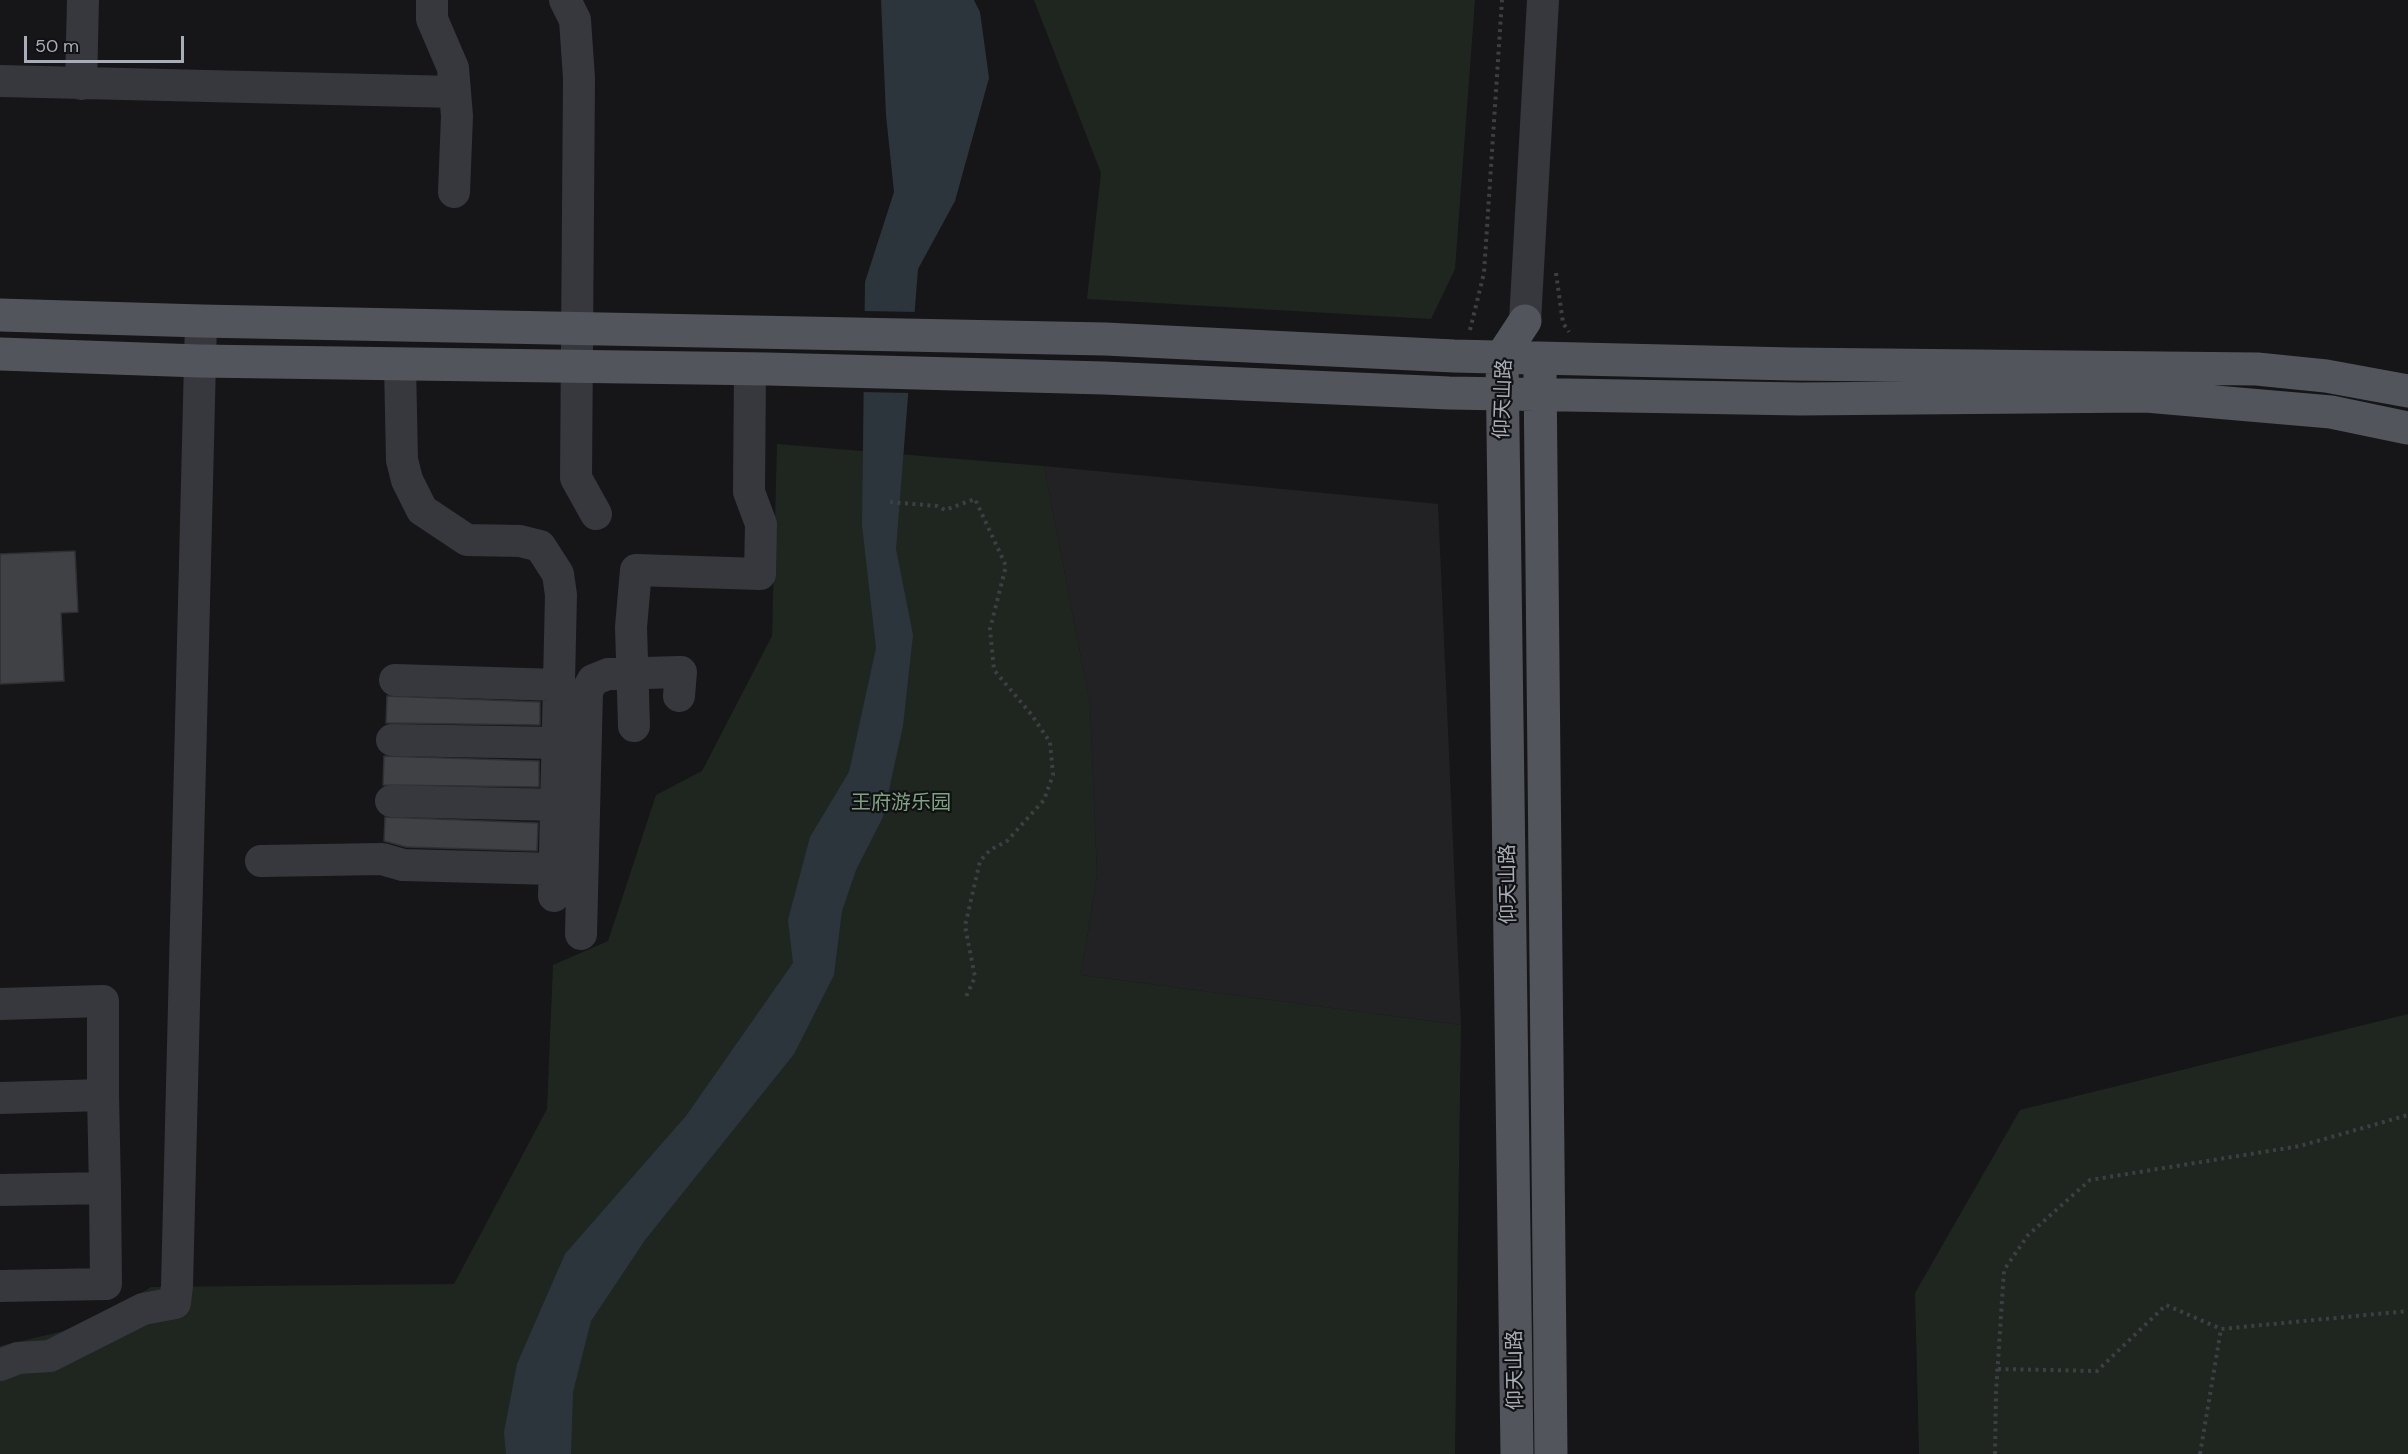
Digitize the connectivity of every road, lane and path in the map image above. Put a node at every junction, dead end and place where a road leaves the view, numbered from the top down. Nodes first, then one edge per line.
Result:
1 (83, 0) edge
2 (432, 0) edge
3 (565, 0) edge
4 (1502, 0) edge
5 (1543, 0) edge
6 (0, 81) edge
7 (81, 84) junction
8 (454, 92) junction
9 (454, 192) dead end
10 (1555, 269) dead end
11 (0, 315) edge
12 (201, 321) junction
13 (1525, 321) junction
14 (576, 329) junction
15 (0, 354) edge
16 (1454, 356) junction
17 (1502, 356) junction
18 (1540, 356) junction
19 (1586, 358) junction
20 (199, 361) junction
21 (400, 364) junction
22 (576, 368) junction
23 (759, 369) junction
24 (2408, 391) edge
25 (1502, 394) junction
26 (1540, 394) junction
27 (2408, 428) edge
28 (890, 502) dead end
29 (596, 514) dead end
30 (632, 673) junction
31 (395, 680) dead end
32 (558, 685) junction
33 (679, 696) dead end
34 (634, 726) dead end
35 (392, 740) dead end
36 (557, 743) junction
37 (391, 801) dead end
38 (556, 805) junction
39 (261, 861) dead end
40 (581, 934) dead end
41 (965, 999) dead end
42 (0, 1004) edge
43 (103, 1095) junction
44 (0, 1098) edge
45 (2408, 1115) edge
46 (105, 1188) junction
47 (0, 1190) edge
48 (0, 1286) edge
49 (2408, 1311) edge
50 (2222, 1329) junction
51 (0, 1365) edge
52 (1998, 1369) junction
53 (1517, 1454) edge
54 (1551, 1454) edge
55 (1995, 1454) edge
56 (2200, 1454) edge

1 - 7 street
2 - 8 street
3 - 14 street
4 - 16 path
5 - 13 street, 仰天山路
6 - 7 street
7 - 8 street
8 - 9 street
10 - 19 path
11 - 12 main road
12 - 14 main road
12 - 20 street
13 - 17 main road, 仰天山路
13 - 18 main road, 仰天山路
14 - 16 main road
14 - 22 street
15 - 20 main road
16 - 17 main road
17 - 18 main road
17 - 25 main road, 仰天山路
18 - 19 main road
18 - 26 main road, 仰天山路
19 - 24 main road
20 - 21 main road
20 - 51 street
21 - 22 main road
21 - 32 street
22 - 23 main road
22 - 29 street
23 - 25 main road
23 - 30 street
25 - 26 main road
25 - 53 main road, 仰天山路
26 - 27 main road
26 - 54 main road, 仰天山路
28 - 41 path
30 - 33 street
30 - 34 street
30 - 40 street
31 - 32 street
32 - 36 street
35 - 36 street
36 - 38 street
37 - 38 street
38 - 39 street
42 - 43 street
43 - 44 street
43 - 46 street
45 - 52 path
46 - 47 street
46 - 48 street
49 - 50 path
50 - 52 path
50 - 56 path
52 - 55 path

